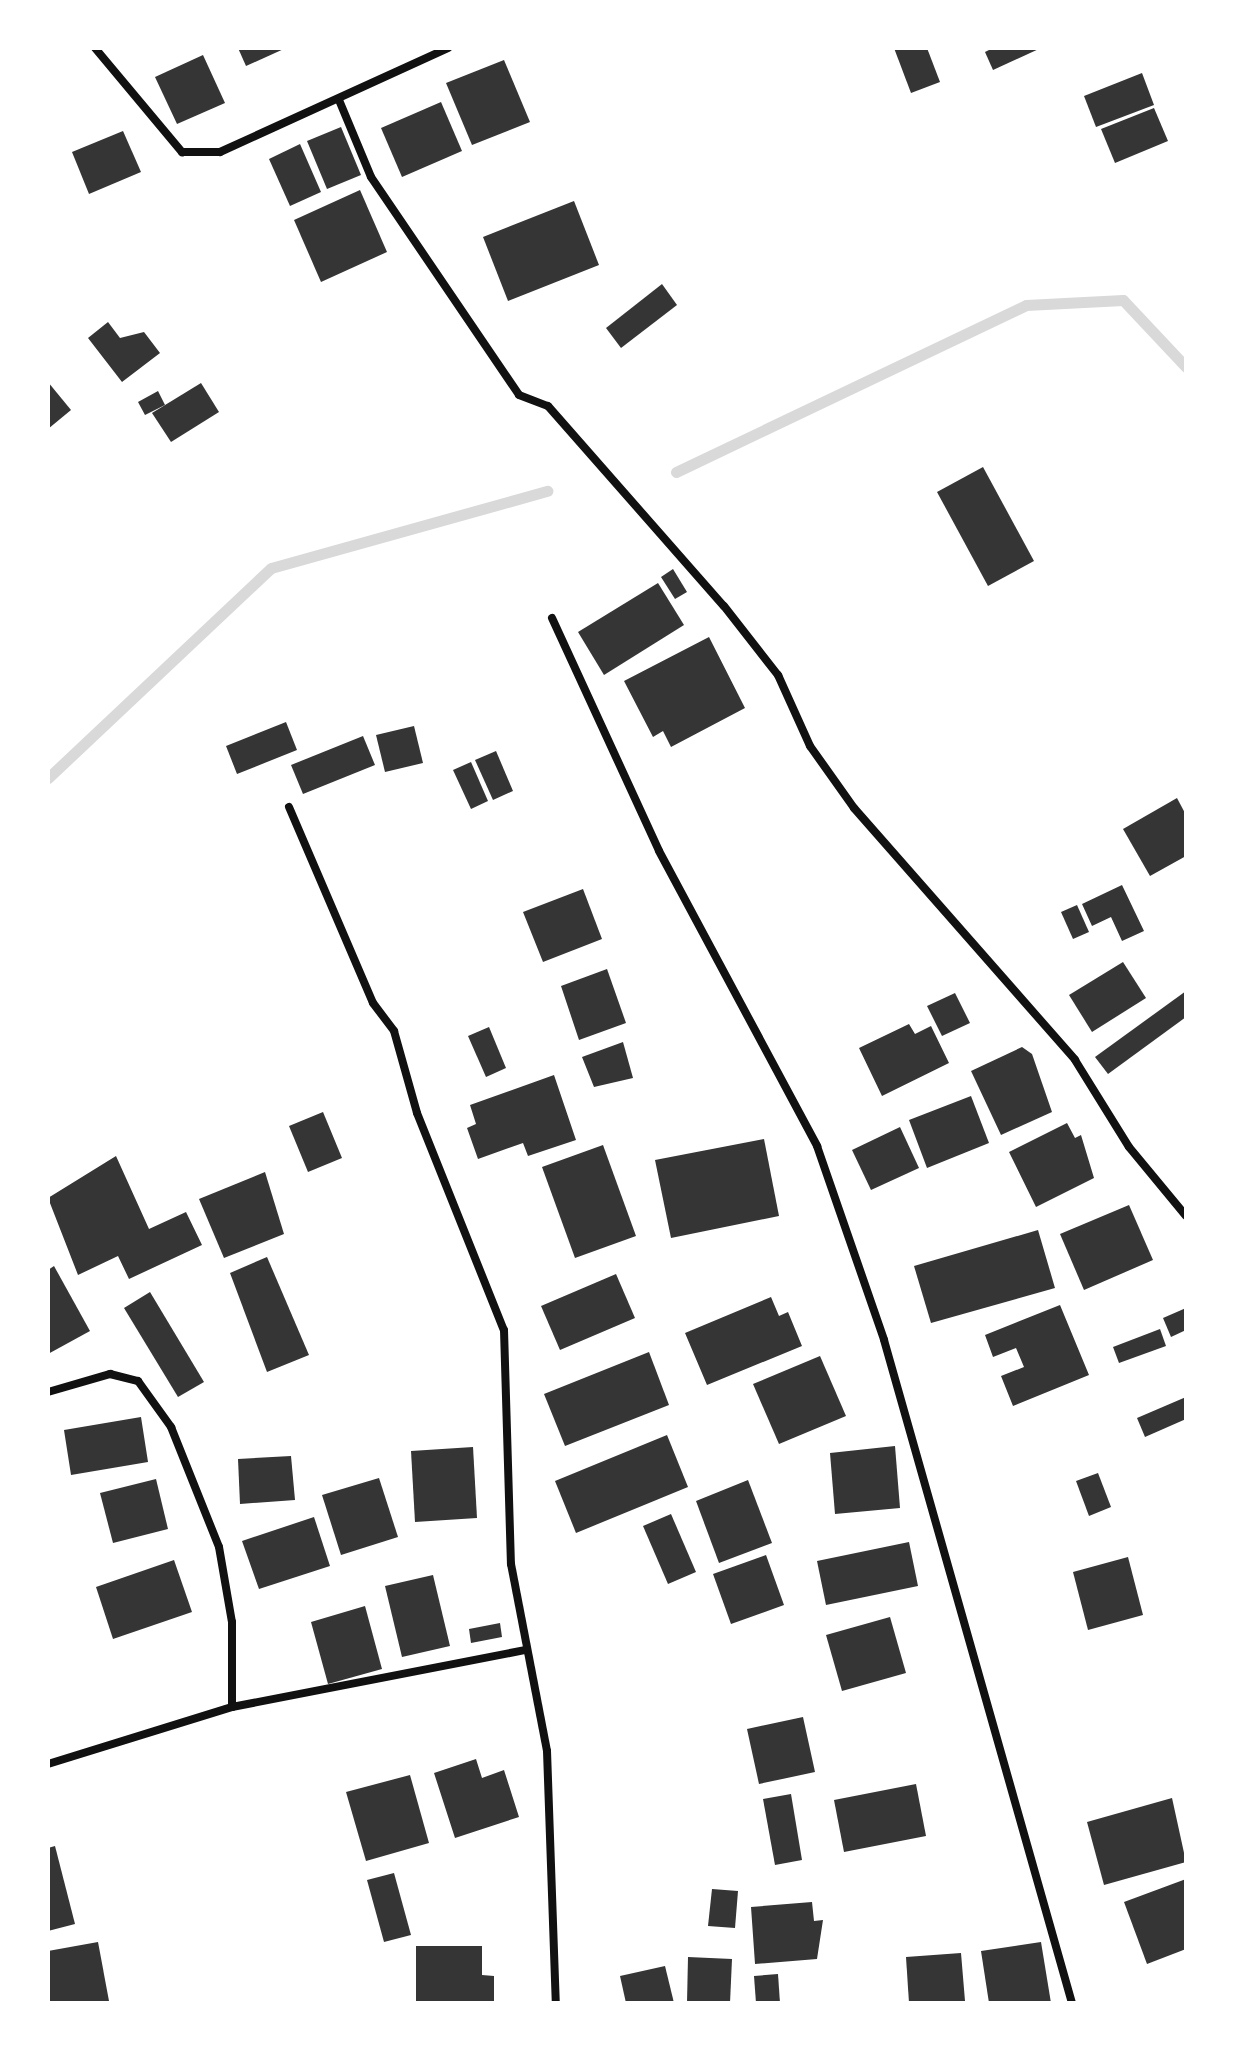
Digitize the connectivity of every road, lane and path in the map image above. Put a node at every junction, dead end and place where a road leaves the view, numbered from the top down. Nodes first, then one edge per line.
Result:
1 (95, 48) edge
2 (448, 48) edge
3 (339, 100) junction
4 (552, 618) dead end
5 (289, 807) dead end
6 (1186, 1216) edge
7 (48, 1392) edge
8 (525, 1650) junction
9 (232, 1707) junction
10 (48, 1764) edge
11 (556, 2003) edge
12 (1072, 2003) edge

1 - 3 street
2 - 3 street
3 - 6 street
4 - 12 street
5 - 8 street
7 - 9 street
8 - 9 street
8 - 11 street
9 - 10 street

